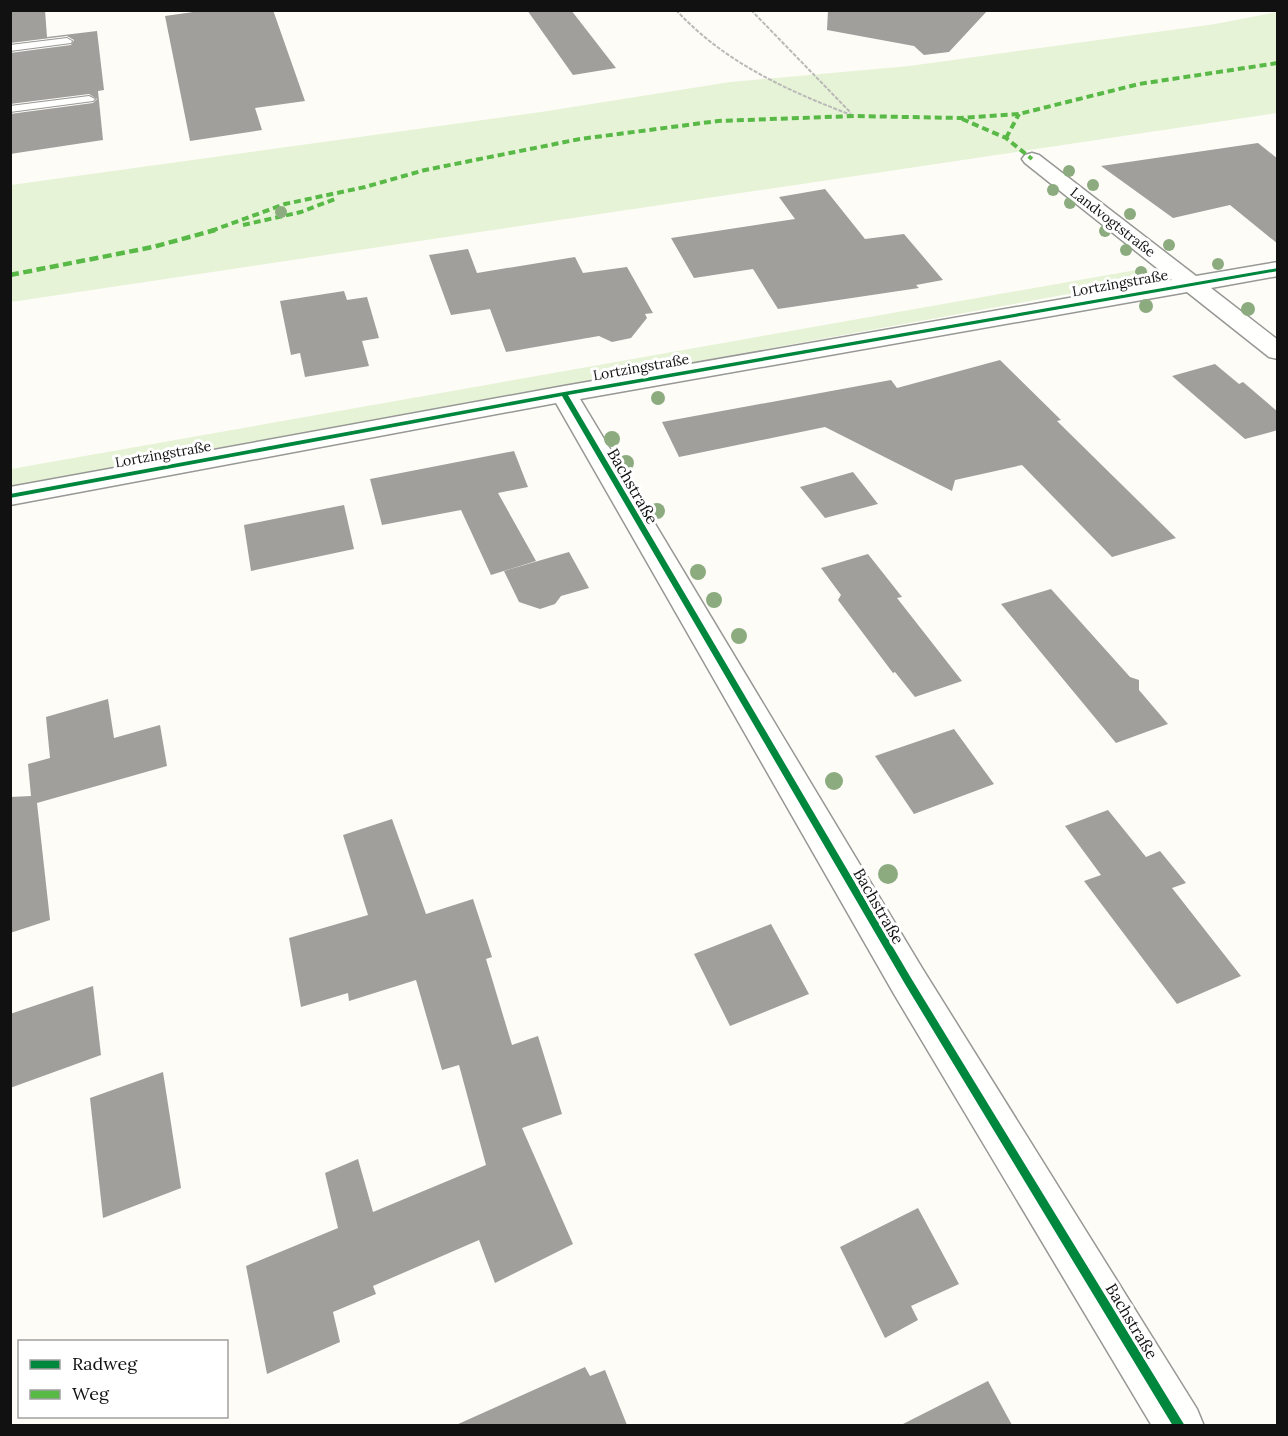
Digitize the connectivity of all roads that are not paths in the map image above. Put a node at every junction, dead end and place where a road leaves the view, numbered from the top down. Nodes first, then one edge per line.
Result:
1 (67, 41) dead end
2 (10, 48) edge
3 (89, 99) dead end
4 (10, 109) edge
5 (1032, 159) dead end
6 (1278, 268) edge
7 (1191, 284) junction
8 (1278, 352) edge
9 (564, 394) junction
10 (10, 496) edge
11 (1180, 1425) edge

1 - 2 lane
3 - 4 lane
5 - 7 street, Landvogtstraße
6 - 7 street, Lortzingstraße
7 - 8 street, Landvogtstraße
7 - 9 street, Lortzingstraße
9 - 10 street, Lortzingstraße
9 - 11 street, Bachstraße

